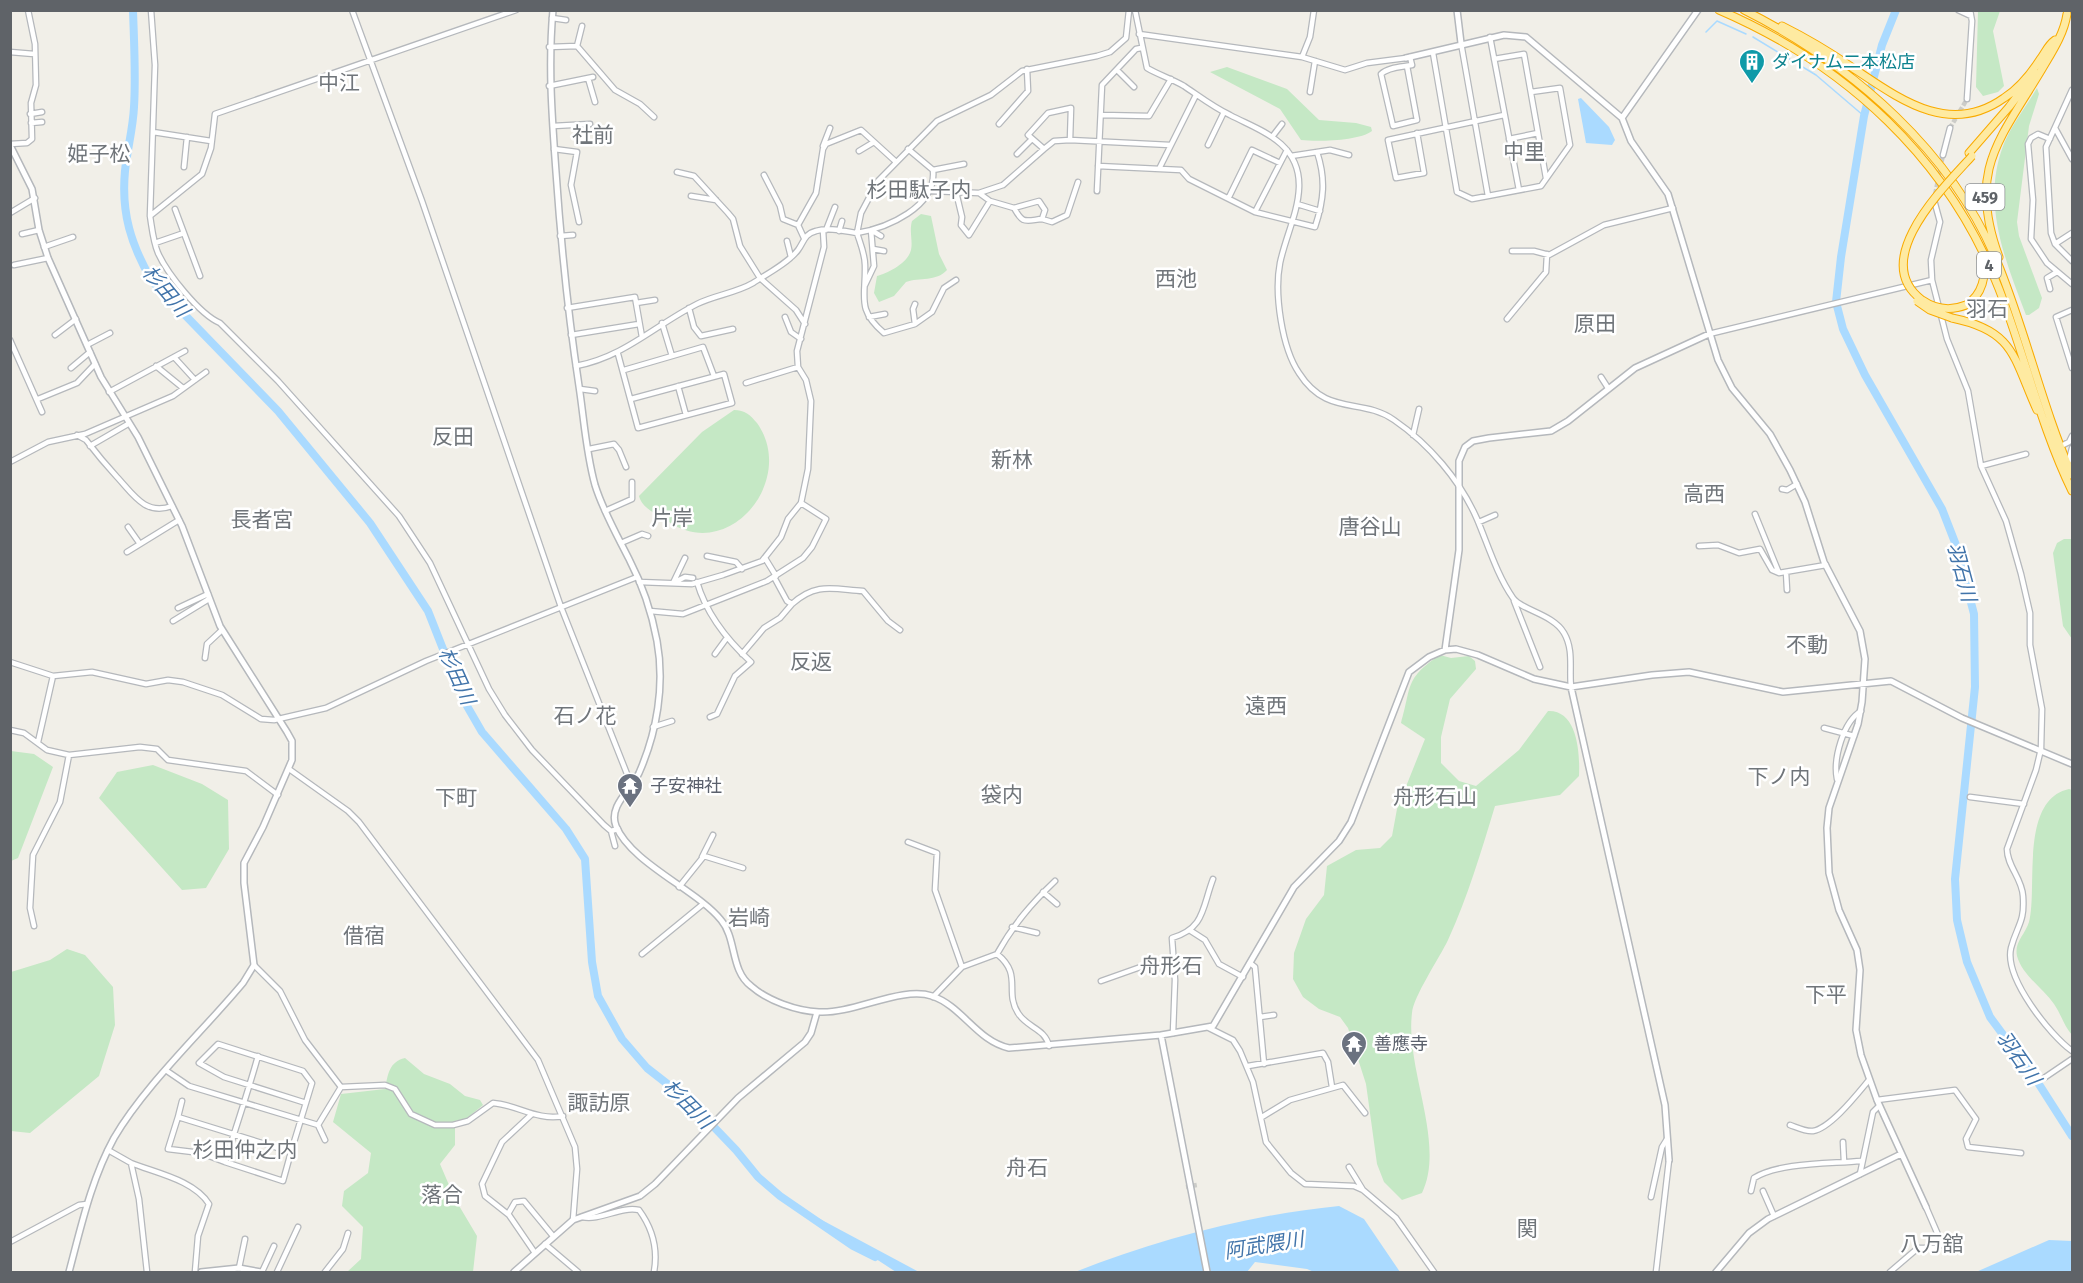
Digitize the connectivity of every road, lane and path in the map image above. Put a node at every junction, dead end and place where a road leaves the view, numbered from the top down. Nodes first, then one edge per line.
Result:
1 (28, 10) edge
2 (151, 10) edge
3 (352, 10) edge
4 (516, 10) edge
5 (553, 10) edge
6 (1129, 10) edge
7 (1135, 10) edge
8 (1314, 10) edge
9 (1456, 10) edge
10 (1698, 10) edge
11 (1719, 10) edge
12 (1746, 10) edge
13 (1958, 10) edge
14 (1970, 13) edge
15 (2068, 13) edge
16 (552, 18) junction
17 (566, 20) dead end
18 (582, 26) dead end
19 (1139, 34) junction
20 (1490, 37) junction
21 (2055, 40) junction
22 (1461, 43) junction
23 (577, 46) junction
24 (549, 47) junction
25 (1141, 48) junction
26 (10, 52) edge
27 (1433, 53) junction
28 (34, 54) junction
29 (1302, 57) junction
30 (1408, 57) junction
31 (1494, 59) junction
32 (1314, 61) junction
33 (371, 62) junction
34 (2045, 64) junction
35 (1407, 66) junction
36 (1027, 69) junction
37 (1117, 70) junction
38 (1171, 79) junction
39 (549, 86) junction
40 (1134, 87) dead end
41 (2073, 90) edge
42 (1310, 92) dead end
43 (1531, 92) junction
44 (1196, 95) junction
45 (1967, 99) tunnel mouth
46 (2067, 101) junction
47 (595, 102) dead end
48 (1878, 103) junction
49 (2073, 104) edge
50 (42, 112) dead end
51 (1224, 112) junction
52 (30, 114) junction
53 (1101, 115) junction
54 (1504, 115) junction
55 (654, 117) dead end
56 (1622, 118) junction
57 (1475, 121) junction
58 (42, 122) dead end
59 (31, 123) junction
60 (590, 124) dead end
61 (999, 124) dead end
62 (1282, 124) dead end
63 (553, 126) junction
64 (1446, 126) junction
65 (830, 128) dead end
66 (1950, 128) tunnel mouth
67 (2055, 128) junction
68 (153, 132) junction
69 (1538, 133) junction
70 (1417, 134) junction
71 (187, 137) junction
72 (1272, 137) junction
73 (1032, 139) junction
74 (1509, 139) junction
75 (2049, 139) junction
76 (1070, 140) junction
77 (1098, 140) junction
78 (212, 141) junction
79 (874, 142) junction
80 (10, 145) edge
81 (1170, 145) junction
82 (1208, 145) dead end
83 (824, 146) junction
84 (554, 149) junction
85 (908, 149) junction
86 (1044, 149) junction
87 (1287, 150) junction
88 (859, 152) dead end
89 (1317, 152) junction
90 (1017, 154) dead end
91 (1970, 154) junction
92 (1349, 155) dead end
93 (1942, 155) tunnel mouth
94 (1291, 156) junction
95 (2073, 159) edge
96 (895, 161) junction
97 (1280, 163) junction
98 (964, 164) dead end
99 (1098, 166) junction
100 (184, 167) dead end
101 (1160, 167) junction
102 (933, 170) junction
103 (677, 172) dead end
104 (764, 175) dead end
105 (1546, 178) junction
106 (1078, 182) dead end
107 (1097, 190) dead end
108 (1519, 190) junction
109 (931, 192) junction
110 (956, 192) junction
111 (979, 193) junction
112 (691, 196) dead end
113 (1488, 196) junction
114 (1229, 197) junction
115 (34, 198) junction
116 (716, 200) junction
117 (1934, 200) tunnel mouth
118 (990, 201) junction
119 (1297, 204) junction
120 (835, 207) dead end
121 (1014, 208) junction
122 (1673, 208) junction
123 (176, 209) dead end
124 (1320, 211) junction
125 (1255, 212) junction
126 (10, 213) edge
127 (150, 216) junction
128 (1042, 219) junction
129 (842, 221) dead end
130 (1292, 221) junction
131 (579, 222) dead end
132 (798, 225) junction
133 (1969, 227) junction
134 (39, 230) junction
135 (824, 230) junction
136 (871, 230) junction
137 (838, 231) junction
138 (184, 233) junction
139 (857, 233) junction
140 (2073, 233) edge
141 (22, 234) dead end
142 (573, 235) dead end
143 (560, 236) junction
144 (881, 236) dead end
145 (73, 237) dead end
146 (804, 238) junction
147 (787, 241) dead end
148 (155, 243) junction
149 (2055, 244) junction
150 (44, 247) junction
151 (873, 249) junction
152 (884, 251) dead end
153 (1512, 251) dead end
154 (1547, 254) junction
155 (791, 257) junction
156 (48, 258) junction
157 (2073, 261) edge
158 (14, 266) dead end
159 (2057, 273) junction
160 (200, 276) dead end
161 (760, 278) junction
162 (956, 280) dead end
163 (1932, 280) junction
164 (2073, 284) edge
165 (865, 285) junction
166 (2050, 289) dead end
167 (655, 300) dead end
168 (636, 303) junction
169 (915, 304) dead end
170 (567, 308) junction
171 (689, 308) junction
172 (2073, 310) edge
173 (885, 314) dead end
174 (785, 317) dead end
175 (869, 317) junction
176 (76, 319) junction
177 (1508, 319) dead end
178 (662, 323) junction
179 (639, 324) junction
180 (805, 324) junction
181 (915, 324) junction
182 (733, 329) dead end
183 (110, 333) dead end
184 (1709, 334) junction
185 (55, 335) dead end
186 (571, 335) junction
187 (642, 337) junction
188 (801, 339) junction
189 (2025, 339) junction
190 (10, 340) edge
191 (89, 349) junction
192 (185, 351) dead end
193 (618, 354) junction
194 (672, 356) junction
195 (174, 357) junction
196 (95, 364) junction
197 (156, 366) junction
198 (576, 366) junction
199 (798, 367) junction
200 (71, 368) dead end
201 (2073, 368) edge
202 (624, 370) junction
203 (206, 372) dead end
204 (714, 376) junction
205 (1601, 377) dead end
206 (195, 380) junction
207 (746, 383) dead end
208 (678, 386) junction
209 (183, 388) junction
210 (1608, 388) junction
211 (580, 389) junction
212 (595, 391) dead end
213 (109, 392) junction
214 (38, 399) junction
215 (631, 399) junction
216 (1419, 409) dead end
217 (42, 412) dead end
218 (686, 415) junction
219 (124, 417) junction
220 (128, 424) junction
221 (77, 435) junction
222 (1413, 435) junction
223 (2073, 436) edge
224 (90, 446) junction
225 (2058, 448) junction
226 (2073, 448) edge
227 (589, 449) junction
228 (2026, 454) dead end
229 (10, 462) edge
230 (2067, 464) junction
231 (1981, 466) junction
232 (626, 467) dead end
233 (2073, 475) edge
234 (632, 482) dead end
235 (1797, 484) junction
236 (1460, 485) junction
237 (1782, 489) dead end
238 (2073, 491) edge
239 (801, 502) junction
240 (172, 506) junction
241 (605, 511) junction
242 (1755, 514) dead end
243 (1495, 515) dead end
244 (179, 519) junction
245 (1479, 522) junction
246 (128, 527) dead end
247 (648, 536) dead end
248 (621, 543) junction
249 (140, 544) junction
250 (1699, 546) dead end
251 (127, 552) dead end
252 (707, 556) dead end
253 (685, 558) dead end
254 (765, 558) junction
255 (1826, 565) junction
256 (742, 569) junction
257 (1786, 572) junction
258 (1779, 573) junction
259 (775, 576) junction
260 (693, 578) dead end
261 (638, 580) junction
262 (697, 582) junction
263 (673, 583) junction
264 (1787, 590) dead end
265 (208, 596) junction
266 (1514, 601) junction
267 (792, 604) junction
268 (706, 605) junction
269 (561, 607) junction
270 (178, 608) dead end
271 (650, 612) junction
272 (173, 621) dead end
273 (222, 630) junction
274 (900, 630) dead end
275 (726, 639) junction
276 (466, 645) junction
277 (1445, 650) junction
278 (715, 654) dead end
279 (742, 654) junction
280 (205, 658) dead end
281 (10, 662) edge
282 (1540, 667) dead end
283 (53, 676) junction
284 (1864, 682) junction
285 (1571, 687) junction
286 (1861, 711) junction
287 (710, 717) dead end
288 (278, 718) junction
289 (672, 721) dead end
290 (653, 727) junction
291 (1824, 728) dead end
292 (10, 730) edge
293 (1845, 732) junction
294 (1854, 736) junction
295 (38, 742) junction
296 (2041, 749) junction
297 (69, 755) junction
298 (2071, 761) edge
299 (289, 770) junction
300 (1837, 779) junction
301 (631, 784) junction
302 (278, 795) junction
303 (1970, 797) dead end
304 (2024, 804) junction
305 (618, 829) junction
306 (611, 831) junction
307 (713, 835) dead end
308 (908, 842) dead end
309 (615, 846) dead end
310 (702, 857) junction
311 (743, 868) dead end
312 (1213, 879) dead end
313 (1055, 881) dead end
314 (680, 887) junction
315 (1043, 892) junction
316 (1057, 903) dead end
317 (703, 904) junction
318 (34, 926) dead end
319 (1012, 927) junction
320 (1191, 931) junction
321 (1037, 933) dead end
322 (642, 954) dead end
323 (997, 954) junction
324 (1250, 963) junction
325 (1149, 964) dead end
326 (254, 965) junction
327 (963, 967) junction
328 (1243, 977) junction
329 (1101, 981) dead end
330 (933, 996) junction
331 (817, 1012) junction
332 (1274, 1015) dead end
333 (1260, 1017) junction
334 (1209, 1028) junction
335 (1173, 1033) junction
336 (1161, 1035) junction
337 (1049, 1046) junction
338 (2073, 1051) edge
339 (258, 1056) junction
340 (2073, 1059) edge
341 (1267, 1064) junction
342 (1248, 1066) junction
343 (1273, 1069) dead end
344 (167, 1071) junction
345 (2044, 1078) dead end
346 (1869, 1080) junction
347 (250, 1085) junction
348 (341, 1087) junction
349 (1332, 1087) junction
350 (182, 1101) dead end
351 (306, 1102) junction
352 (1878, 1103) junction
353 (244, 1104) junction
354 (1365, 1113) dead end
355 (532, 1114) junction
356 (563, 1116) junction
357 (178, 1117) junction
358 (1262, 1118) junction
359 (301, 1121) junction
360 (318, 1125) junction
361 (1790, 1125) dead end
362 (234, 1134) junction
363 (1668, 1136) junction
364 (326, 1140) dead end
365 (1843, 1142) dead end
366 (108, 1150) junction
367 (291, 1152) junction
368 (2021, 1153) dead end
369 (1901, 1154) junction
370 (1669, 1161) joint
371 (1861, 1161) junction
372 (225, 1162) junction
373 (1844, 1162) junction
374 (131, 1163) junction
375 (1349, 1167) dead end
376 (1860, 1174) junction
377 (1363, 1190) junction
378 (1751, 1191) dead end
379 (1763, 1191) dead end
380 (1651, 1197) dead end
381 (87, 1204) junction
382 (1926, 1207) joint
383 (508, 1214) junction
384 (579, 1216) junction
385 (1774, 1216) junction
386 (573, 1220) junction
387 (298, 1227) dead end
388 (348, 1233) dead end
389 (553, 1236) junction
390 (245, 1239) dead end
391 (10, 1242) edge
392 (545, 1244) junction
393 (274, 1246) dead end
394 (535, 1253) junction
395 (239, 1268) junction
396 (69, 1272) edge
397 (147, 1272) edge
398 (195, 1272) edge
399 (201, 1272) edge
400 (262, 1272) edge
401 (277, 1272) edge
402 (326, 1272) edge
403 (514, 1272) edge
404 (578, 1272) edge
405 (654, 1272) edge
406 (1207, 1272) edge
407 (1434, 1272) edge
408 (1656, 1272) edge
409 (1716, 1272) edge
410 (1890, 1272) edge

1 - 28 street
2 - 68 street
3 - 33 street
4 - 33 street
5 - 16 street
6 - 36 street
7 - 19 street
8 - 29 street
9 - 22 street
10 - 56 street
11 - 48 highway, 4
12 - 21 highway
12 - 48 highway, 4
13 - 14 street
14 - 45 street
15 - 21 highway, 459
15 - 34 highway, 459
16 - 17 street
16 - 24 street
18 - 23 street
19 - 25 street
19 - 29 street
20 - 22 street
20 - 31 street
20 - 56 street
21 - 91 highway, 459
22 - 27 street
22 - 57 street
23 - 24 street
23 - 55 street
24 - 39 street
25 - 37 street
25 - 38 street
26 - 28 street
27 - 30 street
27 - 64 street
28 - 52 street
29 - 32 street
30 - 32 street
30 - 35 street
31 - 43 street
31 - 54 street
32 - 42 street
33 - 78 street
33 - 269 street
34 - 91 highway
34 - 189 highway, 459
35 - 35 street
36 - 61 street
36 - 85 street
37 - 40 street
37 - 53 street
38 - 44 street
38 - 53 street
39 - 47 street
39 - 63 street
41 - 46 street
43 - 69 street
43 - 105 street
44 - 51 street
44 - 81 street
46 - 49 street
46 - 67 street
48 - 133 highway, 4
48 - 189 highway, 4
50 - 52 street
51 - 72 street
51 - 82 street
52 - 59 street
53 - 77 street
54 - 57 street
54 - 74 street
56 - 122 street
57 - 64 street
57 - 113 street
58 - 59 street
59 - 80 street
60 - 63 street
62 - 72 street
63 - 84 street
64 - 70 street
64 - 113 street
65 - 83 street
66 - 93 street
67 - 75 street
67 - 95 street
68 - 71 street
68 - 127 street
69 - 74 street
69 - 105 street
70 - 70 street
71 - 78 street
71 - 100 street
72 - 87 street
73 - 76 street
73 - 86 street
73 - 90 street
74 - 108 street
75 - 149 street
75 - 159 street
76 - 77 street
76 - 86 street
77 - 81 street
77 - 99 street
78 - 127 street
79 - 83 street
79 - 88 street
79 - 96 street
80 - 115 street
81 - 101 street
83 - 132 street
84 - 131 street
84 - 143 street
85 - 96 street
85 - 102 street
86 - 111 street
87 - 94 street
87 - 97 street
89 - 92 street
89 - 94 street
89 - 124 street
91 - 133 highway, bridge
91 - 225 highway, 459, bridge
94 - 119 street
96 - 139 street
97 - 114 street
97 - 125 street
98 - 102 street
99 - 101 street
99 - 107 street
101 - 114 street
102 - 109 street
103 - 116 street
104 - 132 street
105 - 108 street
106 - 128 street
108 - 113 street
109 - 110 street
109 - 136 street
110 - 111 street
110 - 118 street
111 - 118 street
112 - 116 street
114 - 125 street
115 - 126 street
115 - 134 street
116 - 161 street
117 - 163 street
118 - 121 street
119 - 124 street
119 - 130 street
120 - 135 street
121 - 128 street
121 - 128 street
122 - 154 street
122 - 184 street
123 - 138 street
124 - 130 street
125 - 130 street
127 - 148 street
129 - 137 street
130 - 222 street
132 - 146 street
133 - 225 highway, 4
134 - 141 street
134 - 150 street
135 - 137 street
135 - 146 street
135 - 180 street
136 - 139 street
136 - 144 street
136 - 151 street
137 - 139 street
138 - 148 street
138 - 160 street
139 - 165 street
140 - 149 street
142 - 143 street
143 - 170 street
145 - 150 street
146 - 155 street
147 - 155 street
148 - 276 street
149 - 157 street
150 - 156 street
151 - 152 street
151 - 165 street
153 - 154 street
154 - 177 street
155 - 161 street
156 - 158 street
156 - 176 street
159 - 164 street
159 - 166 street
161 - 171 street
161 - 180 street
162 - 181 street
163 - 184 street
163 - 231 street
165 - 175 street
167 - 168 street
168 - 170 street
168 - 179 street
169 - 181 street
170 - 186 street
171 - 178 street
171 - 182 street
172 - 201 street
173 - 175 street
174 - 188 street
175 - 181 street
176 - 185 street
176 - 191 street
178 - 187 street
178 - 194 street
179 - 186 street
179 - 187 street
180 - 188 street
183 - 191 street
184 - 210 street
184 - 235 street
186 - 198 street
187 - 193 street
188 - 199 street
189 - 225 highway, 4
190 - 214 street
191 - 196 street
191 - 200 street
192 - 195 street
193 - 198 street
193 - 202 street
194 - 202 street
194 - 204 street
195 - 197 street
195 - 206 street
196 - 213 street
196 - 214 street
197 - 209 street
197 - 213 street
198 - 211 street
199 - 207 street
199 - 239 street
202 - 215 street
203 - 206 street
204 - 208 street
204 - 218 street
205 - 210 street
206 - 209 street
208 - 215 street
208 - 218 street
209 - 219 street
210 - 236 street
211 - 212 street
211 - 227 street
213 - 219 street
214 - 217 street
215 - 218 street
216 - 222 street
219 - 220 street
219 - 221 street
220 - 224 street
220 - 240 street
221 - 224 street
221 - 229 street
222 - 236 street
223 - 225 street
224 - 240 street
225 - 230 highway, 4
225 - 238 highway, 4
226 - 230 street
227 - 232 street
227 - 241 street
228 - 231 street
230 - 233 highway, 4
231 - 296 street
234 - 241 street
235 - 237 street
235 - 255 street
236 - 245 street
236 - 277 street
239 - 254 street
239 - 259 street
240 - 244 street
241 - 248 street
242 - 258 street
243 - 245 street
244 - 249 street
244 - 265 street
245 - 266 street
246 - 249 street
247 - 248 street
248 - 261 street
249 - 251 street
250 - 258 street
252 - 256 street
253 - 263 street
254 - 256 street
254 - 259 street
255 - 257 street
255 - 284 street
256 - 262 street
257 - 258 street
257 - 264 street
259 - 267 street
259 - 268 street
260 - 263 street
261 - 263 street
261 - 269 street
261 - 271 street
262 - 263 street
262 - 268 street
265 - 270 street
265 - 272 street
265 - 273 street
266 - 282 street
266 - 285 street
267 - 274 street
267 - 279 street
268 - 271 street
268 - 275 street
269 - 276 street
269 - 301 street
271 - 290 street
273 - 280 street
273 - 288 street
275 - 278 street
275 - 279 street
276 - 288 street
276 - 306 street
277 - 285 street
277 - 324 street
279 - 287 street
281 - 283 street
283 - 288 street
283 - 295 street
284 - 285 street
284 - 286 street
284 - 296 street
285 - 363 street
286 - 293 street
286 - 294 street
288 - 299 street
289 - 290 street
290 - 301 street
291 - 293 street
292 - 295 street
293 - 294 street
293 - 300 street
294 - 300 street
295 - 297 street
296 - 298 street
296 - 304 street
297 - 302 street
297 - 318 street
299 - 302 street
299 - 356 street
300 - 346 street
301 - 305 street
302 - 326 street
303 - 304 street
304 - 338 street
305 - 306 street
305 - 314 street
306 - 309 street
307 - 310 street
308 - 327 street
310 - 311 street
310 - 314 street
312 - 320 street
313 - 315 street
314 - 317 street
315 - 316 street
315 - 319 street
317 - 322 street
317 - 331 street
319 - 321 street
319 - 323 street
320 - 328 street
320 - 335 street
323 - 327 street
323 - 337 street
324 - 328 street
324 - 333 street
325 - 329 street
326 - 344 street
326 - 348 street
327 - 330 street
328 - 334 street
330 - 331 street
330 - 337 street
331 - 384 street
332 - 333 street
333 - 341 street
334 - 335 street
334 - 342 street
335 - 336 street
336 - 337 street
336 - 406 street
339 - 347 street
339 - 347 street
339 - 351 street
340 - 345 street
341 - 342 street
341 - 343 street
341 - 349 street
342 - 358 street
344 - 353 street
344 - 366 street
346 - 352 street
346 - 361 street
347 - 351 street
347 - 353 street
348 - 355 street
348 - 360 street
349 - 354 street
349 - 358 street
350 - 357 street
351 - 359 street
352 - 368 street
352 - 369 street
352 - 371 street
353 - 359 street
353 - 362 street
355 - 356 street
355 - 383 street
356 - 386 street
357 - 362 street
357 - 372 street
358 - 377 street
359 - 360 street
359 - 367 street
360 - 364 street
362 - 367 street
362 - 372 street
363 - 370 street
363 - 380 street
365 - 373 street
366 - 374 street
366 - 381 street
367 - 372 street
369 - 376 street
369 - 382 street
370 - 408 street
371 - 373 street
371 - 376 street
373 - 378 street
374 - 397 street
374 - 398 street
375 - 377 street
376 - 385 street
377 - 407 street
379 - 385 street
381 - 391 street
381 - 396 street
382 - 410 street
383 - 389 street
383 - 394 street
384 - 386 street
384 - 405 street
385 - 409 street
386 - 389 street
387 - 401 street
388 - 402 street
389 - 392 street
390 - 395 street
392 - 394 street
392 - 404 street
393 - 400 street
394 - 403 street
395 - 399 street
395 - 400 street

